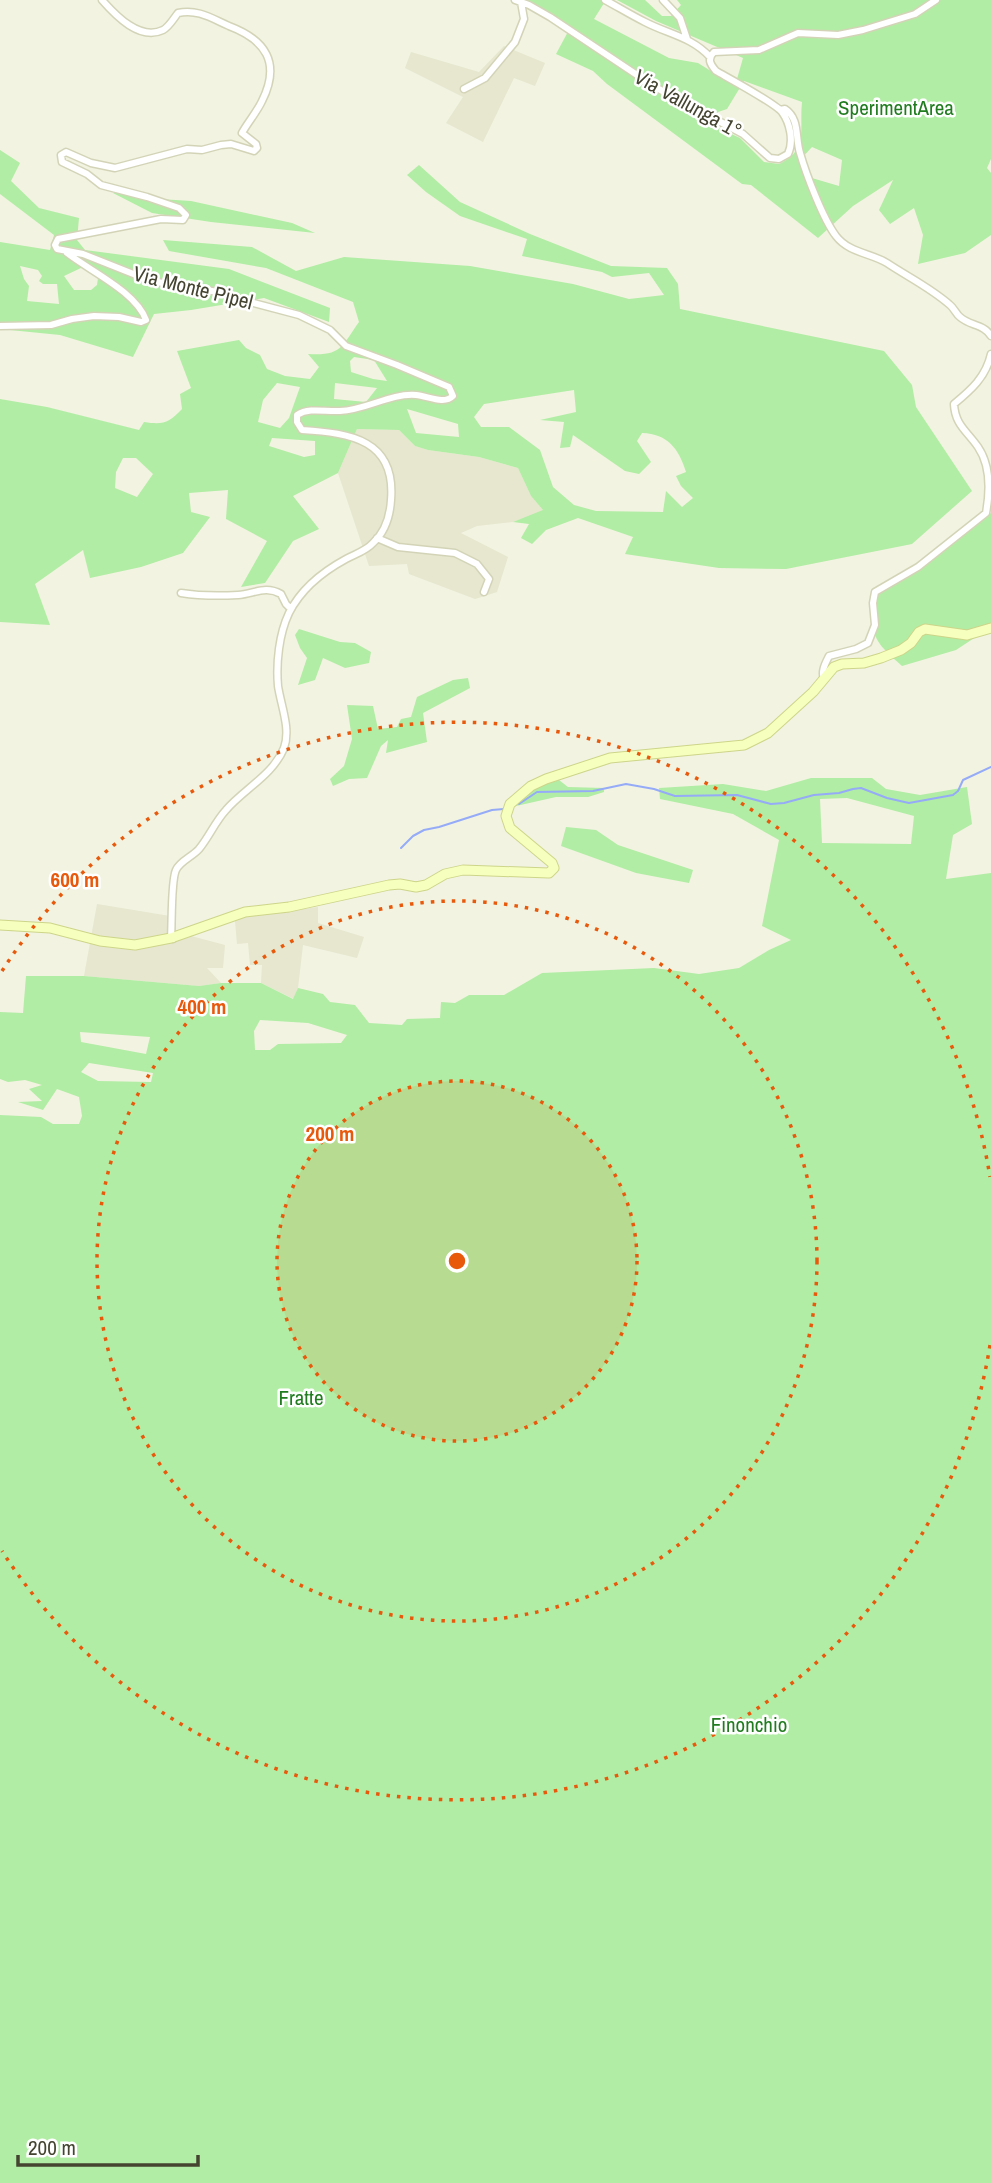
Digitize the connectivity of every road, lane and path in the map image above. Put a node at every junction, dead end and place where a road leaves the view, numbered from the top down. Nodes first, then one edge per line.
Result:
1 (102, 0) edge
2 (605, 0) edge
3 (663, 0) edge
4 (936, 0) edge
5 (518, 1) edge
6 (687, 39) junction
7 (710, 57) junction
8 (464, 89) dead end
9 (780, 110) junction
10 (66, 252) junction
11 (0, 326) edge
12 (991, 336) edge
13 (991, 354) edge
14 (990, 365) edge
15 (377, 538) junction
16 (484, 592) dead end
17 (181, 593) dead end
18 (291, 609) junction
19 (991, 628) edge
20 (824, 680) junction
21 (0, 925) edge
22 (175, 939) junction

1 - 10 street
2 - 6 street
3 - 6 street
4 - 7 street
5 - 8 street
5 - 9 street, Via Vallunga 1°
6 - 7 street, Via Vallunga 1°
7 - 9 street, Via Vallunga 1°
9 - 12 street
10 - 11 street
10 - 15 street, Via Monte Pipel
13 - 14 street
14 - 20 street
15 - 16 street
15 - 18 street
17 - 18 street
18 - 22 street
19 - 20 street
20 - 22 street
21 - 22 street

